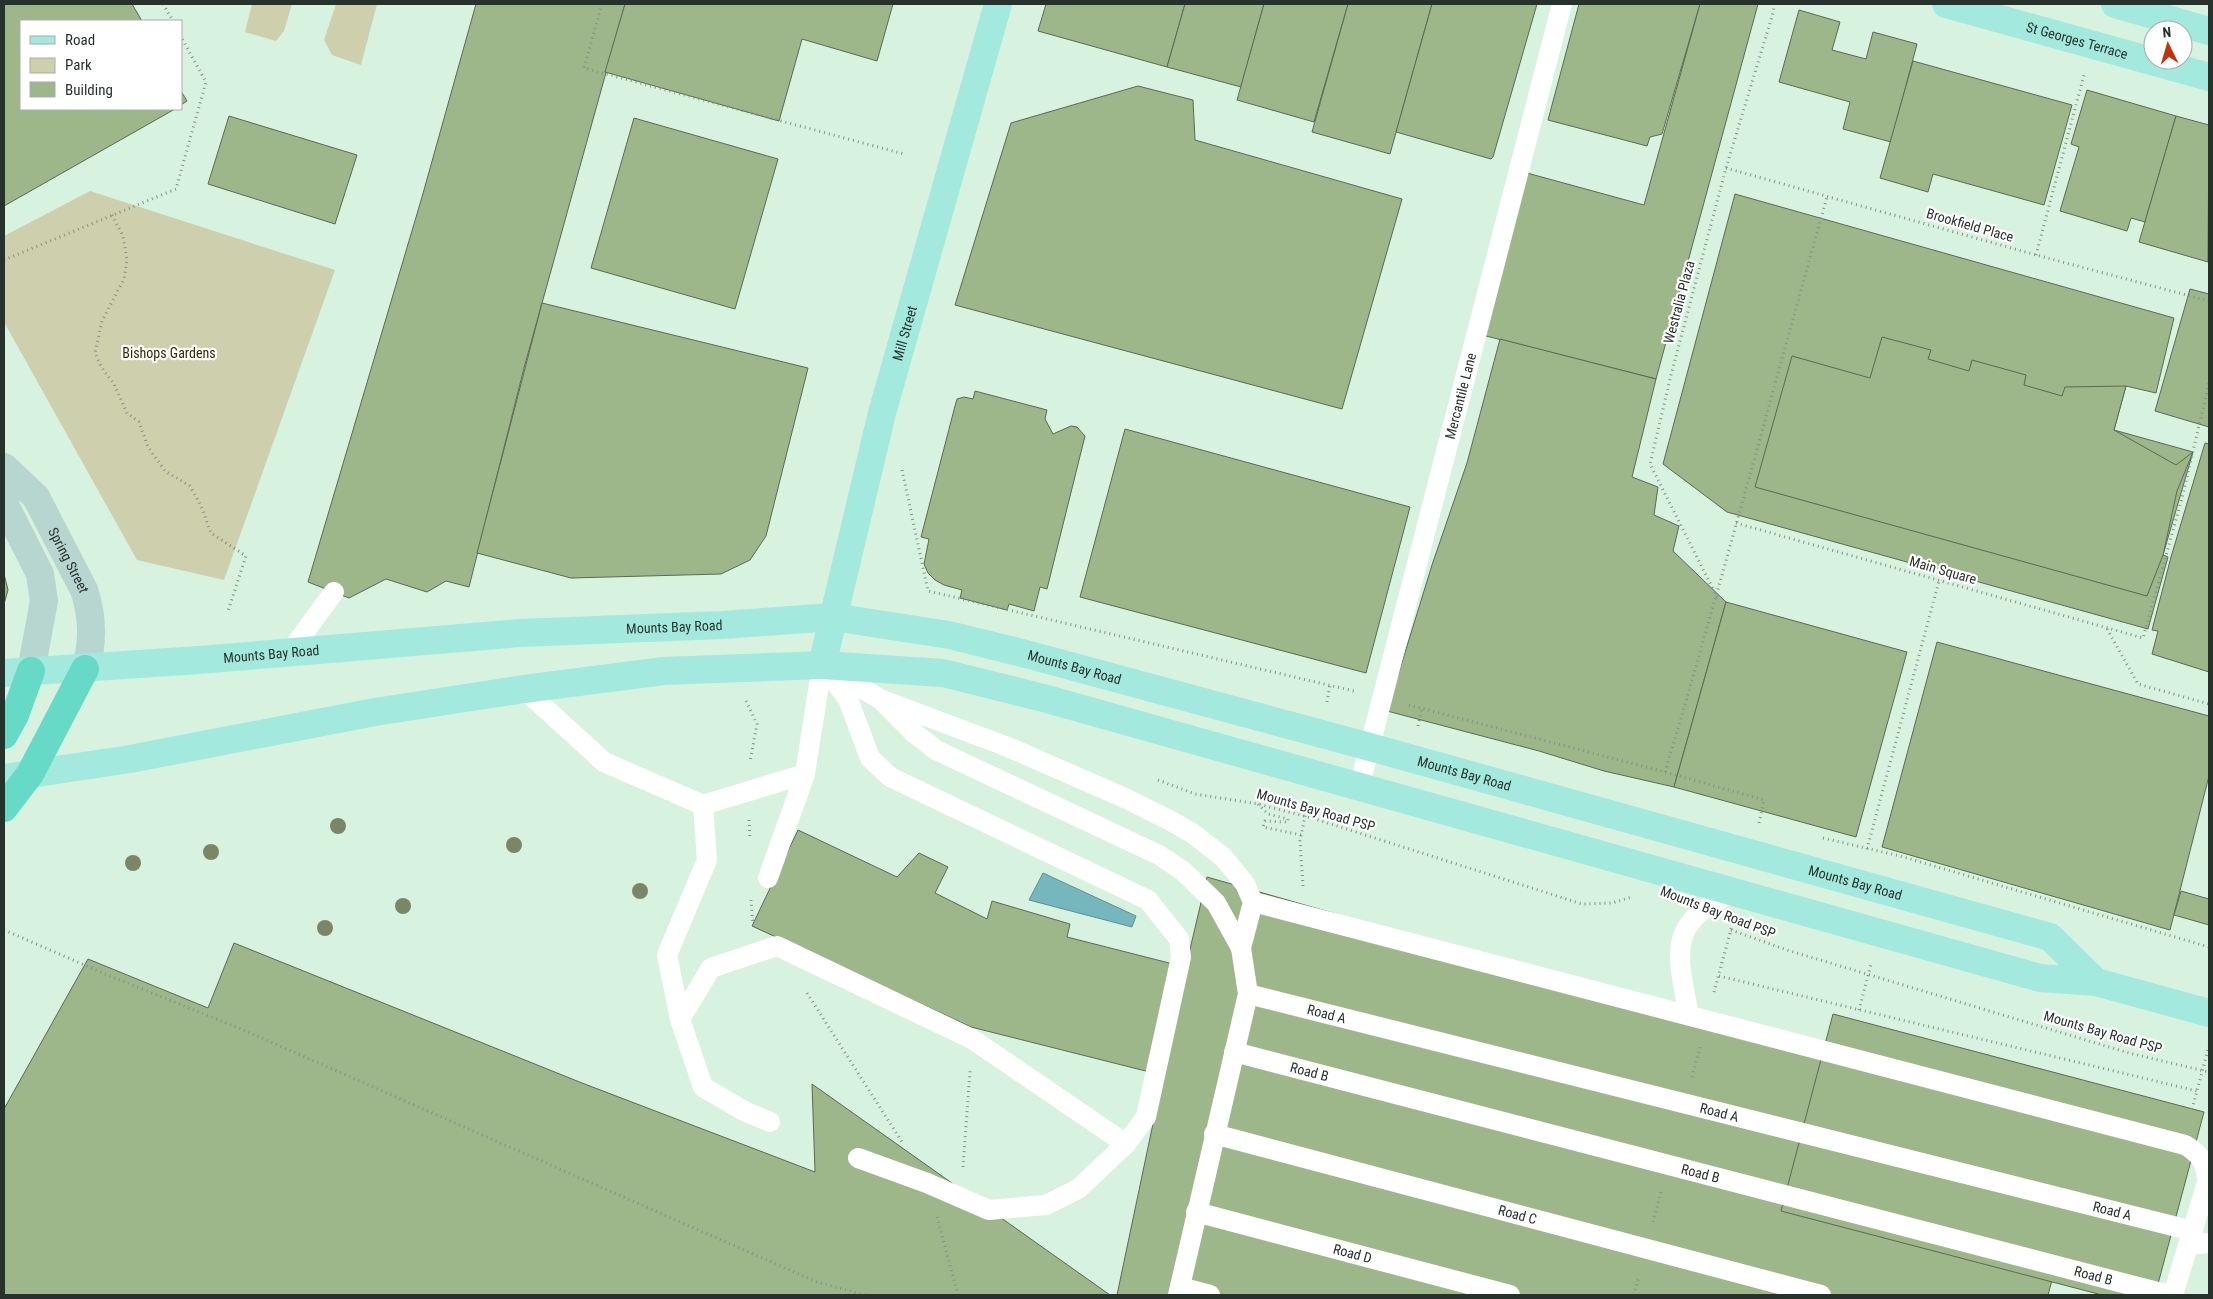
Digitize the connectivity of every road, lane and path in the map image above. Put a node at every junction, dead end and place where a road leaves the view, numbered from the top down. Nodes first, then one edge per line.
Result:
1 (163, 4) edge
2 (602, 4) edge
3 (998, 4) edge
4 (1562, 4) edge
5 (1774, 4) edge
6 (1946, 4) edge
7 (2115, 4) edge
8 (172, 20) edge
9 (2209, 31) edge
10 (182, 39) edge
11 (2086, 69) dead end
12 (2209, 77) edge
13 (904, 154) dead end
14 (1726, 168) junction
15 (1827, 197) junction
16 (112, 215) junction
17 (2036, 255) junction
18 (4, 260) edge
19 (2209, 300) edge
20 (2209, 383) edge
21 (901, 467) dead end
22 (4, 468) edge
23 (1736, 523) junction
24 (1939, 581) junction
25 (334, 592) dead end
26 (1717, 597) junction
27 (228, 611) dead end
28 (833, 617) junction
29 (2107, 628) junction
30 (290, 652) junction
31 (822, 665) junction
32 (85, 669) junction
33 (32, 671) junction
34 (4, 673) edge
35 (524, 689) junction
36 (1358, 692) dead end
37 (880, 699) junction
38 (746, 701) dead end
39 (1404, 704) dead end
40 (2209, 704) edge
41 (1422, 709) junction
42 (1418, 727) dead end
43 (4, 735) edge
44 (1370, 747) junction
45 (748, 769) dead end
46 (1666, 772) junction
47 (805, 774) junction
48 (17, 776) edge
49 (1149, 777) dead end
50 (1359, 788) junction
51 (1258, 804) junction
52 (703, 805) junction
53 (4, 808) edge
54 (749, 818) dead end
55 (1759, 822) junction
56 (1768, 824) dead end
57 (1758, 830) dead end
58 (1301, 835) dead end
59 (1822, 838) dead end
60 (750, 848) dead end
61 (1868, 849) junction
62 (768, 878) dead end
63 (1733, 893) junction
64 (751, 894) dead end
65 (1640, 895) dead end
66 (1253, 902) junction
67 (1695, 917) junction
68 (1733, 921) dead end
69 (4, 930) edge
70 (777, 946) junction
71 (2209, 947) edge
72 (1242, 948) junction
73 (1719, 976) junction
74 (2096, 982) junction
75 (803, 987) dead end
76 (1248, 994) junction
77 (1714, 995) dead end
78 (2209, 1013) edge
79 (1689, 1015) junction
80 (680, 1019) junction
81 (972, 1039) junction
82 (1701, 1043) dead end
83 (2209, 1046) edge
84 (1234, 1052) junction
85 (2209, 1072) edge
86 (1691, 1081) dead end
87 (2197, 1091) junction
88 (2192, 1109) dead end
89 (770, 1122) dead end
90 (1214, 1134) junction
91 (1126, 1144) junction
92 (858, 1158) dead end
93 (2206, 1162) edge
94 (927, 1183) junction
95 (1664, 1183) dead end
96 (961, 1198) junction
97 (1196, 1212) junction
98 (1651, 1230) dead end
99 (2190, 1238) junction
100 (2209, 1243) edge
101 (1642, 1267) dead end
102 (1179, 1291) edge
103 (865, 1295) edge
104 (958, 1295) edge
105 (1210, 1295) edge
106 (1510, 1295) edge
107 (1634, 1295) edge
108 (1821, 1295) edge
109 (2169, 1295) edge
110 (2173, 1295) edge

1 - 8 path
2 - 13 path
3 - 28 main road, Mill Street
4 - 44 lane, Mercantile Lane
5 - 14 path, Westralia Plaza
6 - 12 main road, St Georges Terrace
7 - 9 main road
10 - 16 path
11 - 17 path
14 - 15 path, Brookfield Place
14 - 26 path, Westralia Plaza
15 - 17 path, Brookfield Place
15 - 23 path
16 - 18 path
16 - 27 path
17 - 19 path, Brookfield Place
20 - 29 path, Main Square
21 - 36 path
22 - 32 main road, Spring Street
22 - 33 main road, Spring Street
23 - 24 path, Main Square
23 - 26 path
24 - 29 path, Main Square
24 - 61 path
25 - 30 lane
26 - 46 path
28 - 30 main road, Mounts Bay Road
28 - 31 main road, Mill Street
28 - 44 main road, Mounts Bay Road
29 - 40 path
30 - 32 main road, Mounts Bay Road
31 - 35 main road, Mounts Bay Road
31 - 37 lane
31 - 47 lane
31 - 50 main road, Mounts Bay Road
31 - 91 lane
32 - 33 main road, Mounts Bay Road
32 - 48 highway
33 - 34 main road, Mounts Bay Road
33 - 43 highway
35 - 48 main road, Mounts Bay Road
35 - 52 lane
37 - 66 lane
37 - 72 lane
38 - 45 path
39 - 41 path
41 - 42 path
41 - 46 path
44 - 50 lane, Mercantile Lane
44 - 74 main road, Mounts Bay Road
46 - 55 path
47 - 52 lane
47 - 62 lane
48 - 53 highway
49 - 51 path, Mounts Bay Road PSP
50 - 63 main road, Mounts Bay Road
51 - 58 path
51 - 65 path, Mounts Bay Road PSP
52 - 80 lane
54 - 60 path
55 - 56 path
55 - 57 path
59 - 61 path
61 - 71 path
63 - 67 lane
63 - 74 main road, Mounts Bay Road
64 - 70 path
66 - 72 lane
66 - 79 lane
67 - 79 lane
67 - 85 path, Mounts Bay Road PSP
68 - 73 path
69 - 103 path
70 - 80 lane
70 - 81 lane
72 - 76 lane
73 - 77 path
73 - 87 path
74 - 78 main road, Mounts Bay Road
75 - 94 path
76 - 84 lane
76 - 99 lane, Road A
79 - 93 lane
80 - 89 lane
81 - 91 lane
81 - 96 path
82 - 86 path
83 - 87 path
84 - 90 lane
84 - 109 lane, Road B
87 - 88 path
90 - 97 lane
90 - 108 lane, Road C
91 - 96 lane
92 - 94 lane
93 - 99 lane
94 - 96 lane
94 - 104 path
95 - 98 path
97 - 102 lane
97 - 106 lane, Road D
99 - 100 lane, Road A
99 - 110 lane
101 - 107 path
102 - 105 lane

